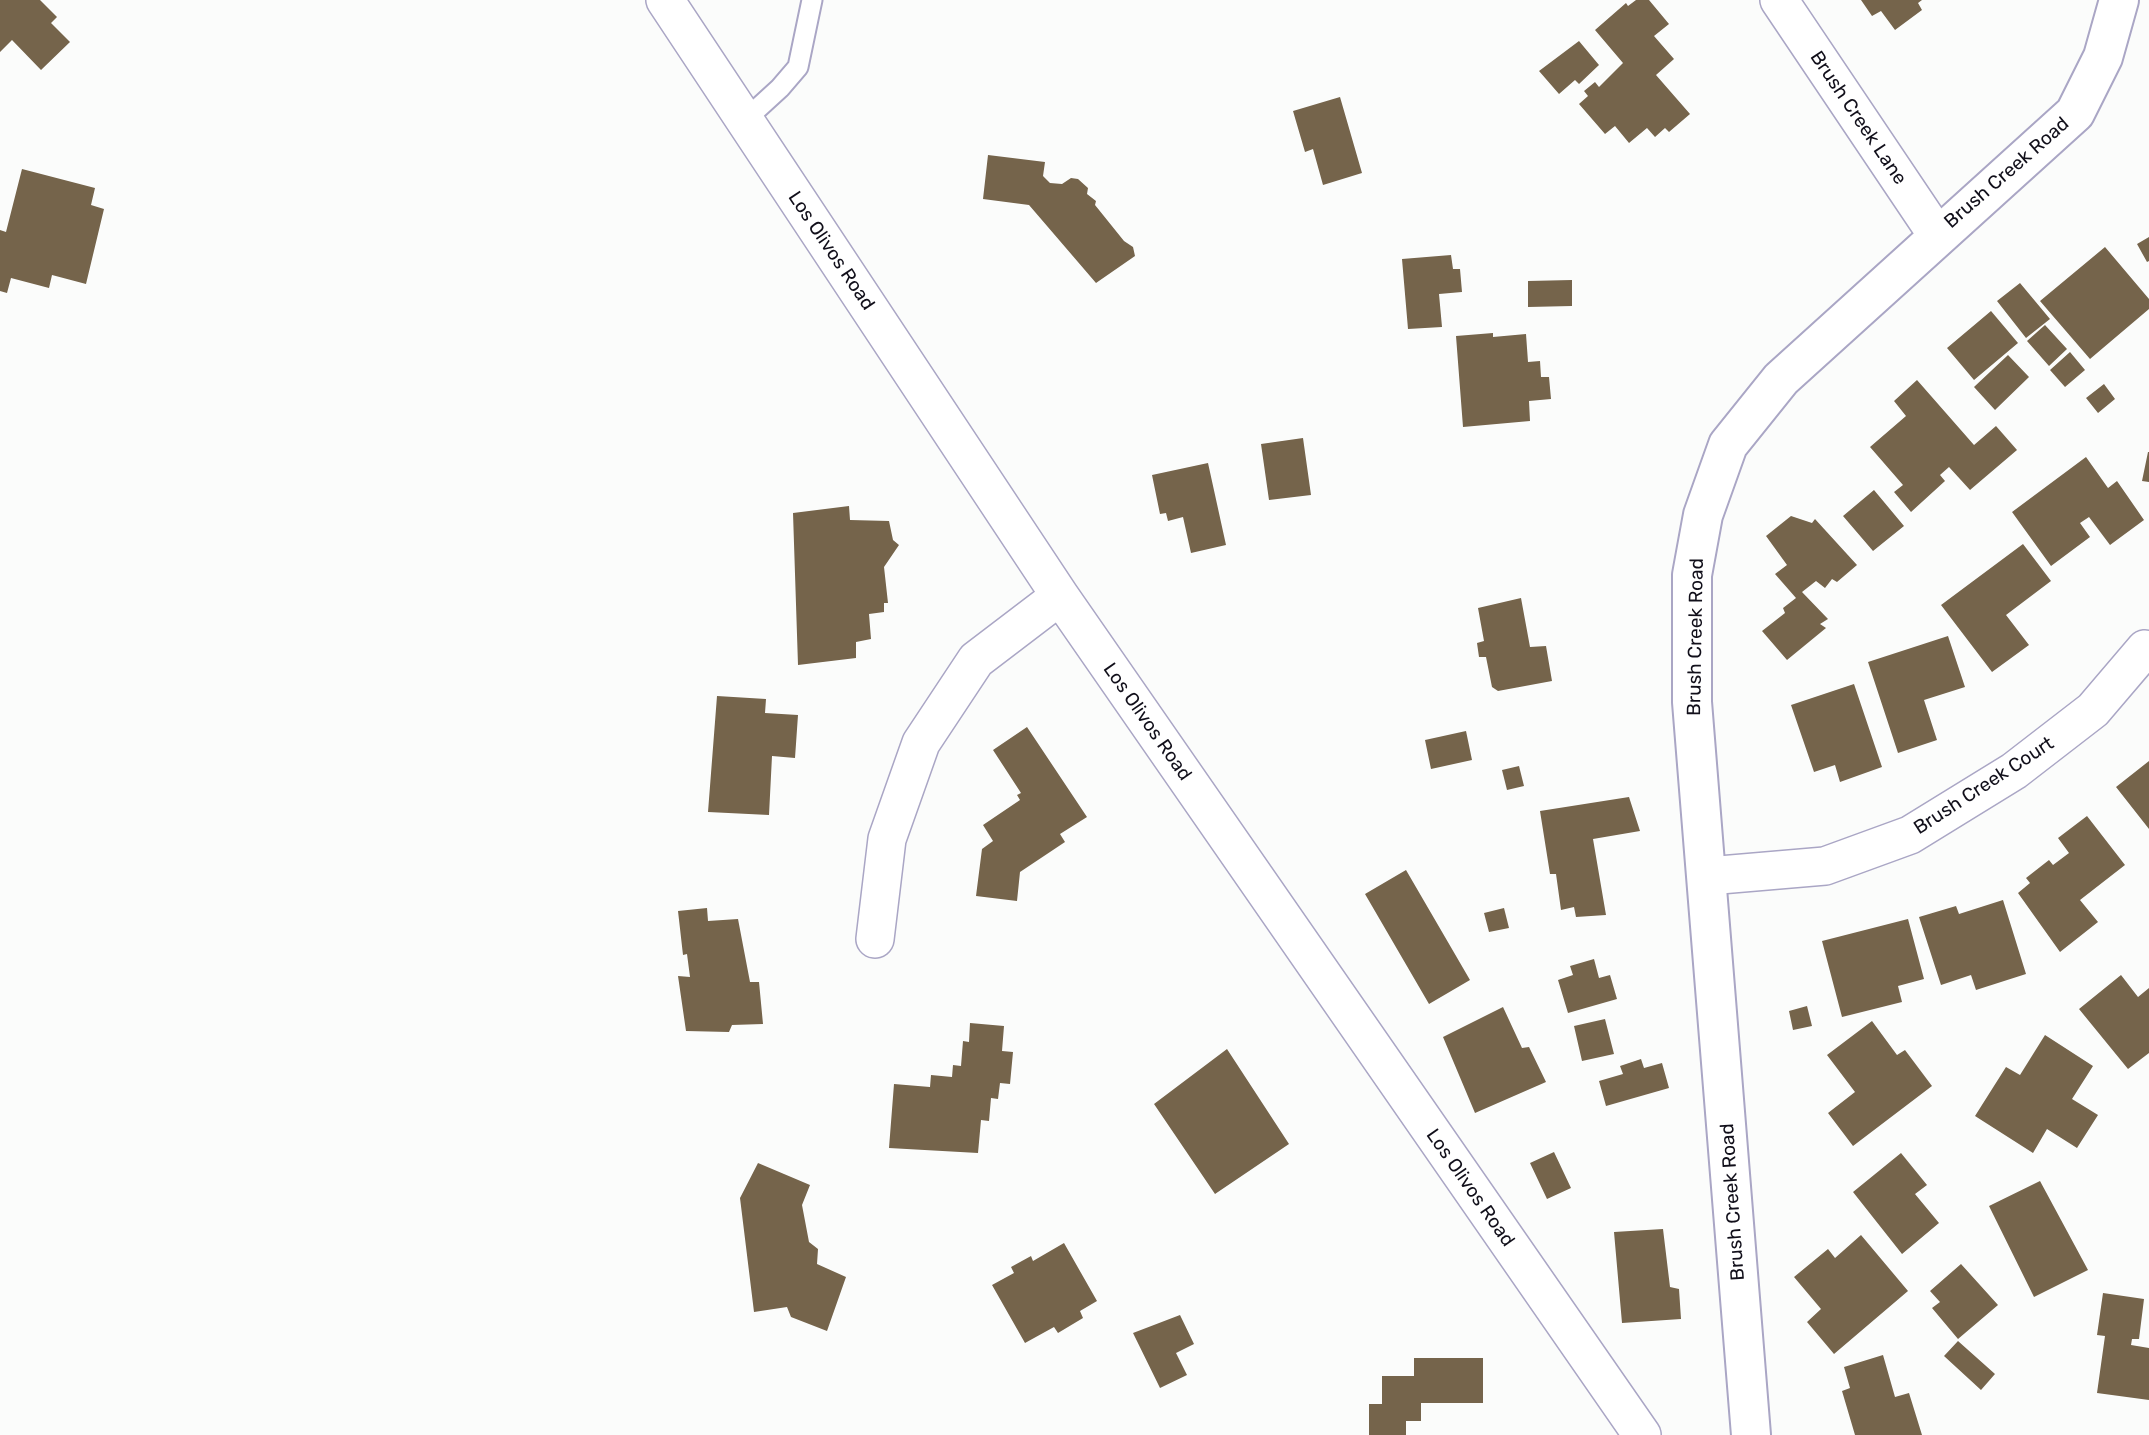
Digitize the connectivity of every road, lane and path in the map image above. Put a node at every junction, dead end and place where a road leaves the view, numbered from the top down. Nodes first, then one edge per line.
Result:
1 (665, 0) edge
2 (812, 0) edge
3 (1779, 0) edge
4 (2119, 0) edge
5 (745, 121) junction
6 (1937, 235) junction
7 (1060, 596) junction
8 (2147, 650) edge
9 (1708, 876) junction
10 (875, 939) dead end
11 (1642, 1435) edge
12 (1751, 1435) edge

1 - 5 street, Los Olivos Road
2 - 5 lane
3 - 6 street, Brush Creek Lane
4 - 6 street, Brush Creek Road
5 - 7 street, Los Olivos Road
6 - 9 street, Brush Creek Road
7 - 10 street
7 - 11 street, Los Olivos Road
8 - 9 street, Brush Creek Court
9 - 12 street, Brush Creek Road

